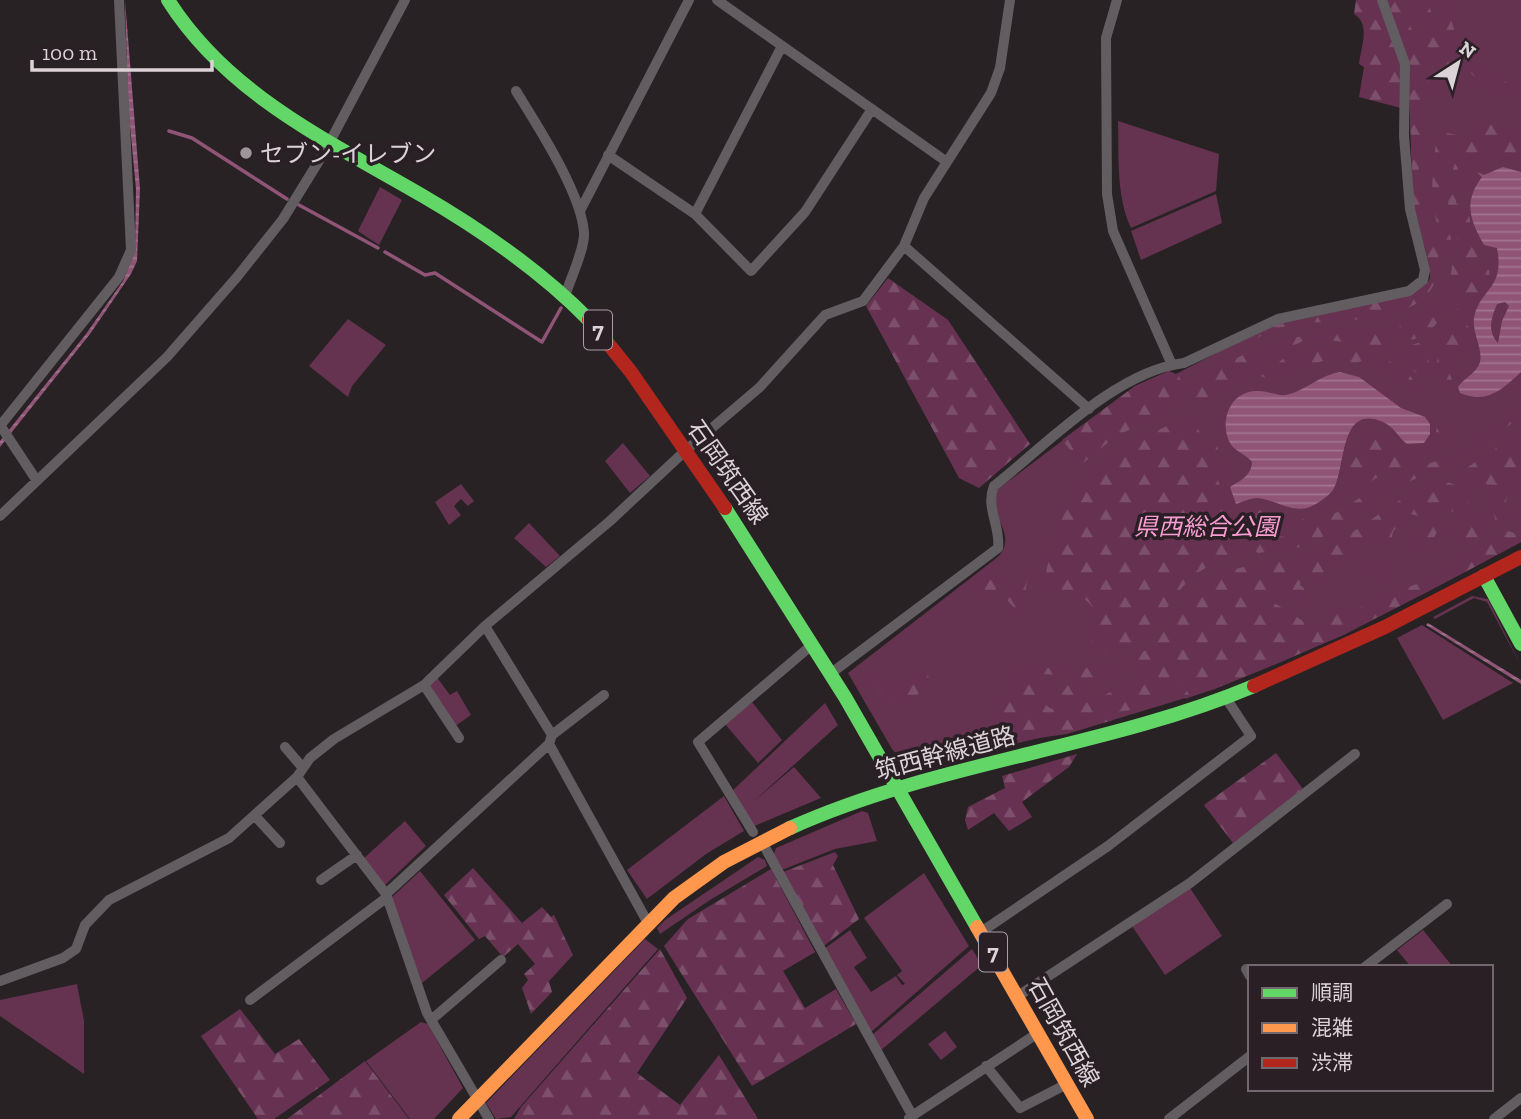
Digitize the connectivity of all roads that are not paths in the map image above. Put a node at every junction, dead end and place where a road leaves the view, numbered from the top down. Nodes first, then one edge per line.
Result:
1 (119, 0) edge
2 (168, 0) edge
3 (405, 0) edge
4 (689, 0) edge
5 (717, 0) edge
6 (1010, 0) edge
7 (1116, 0) edge
8 (1382, 0) edge
9 (782, 46) junction
10 (516, 91) dead end
11 (872, 109) junction
12 (330, 143) junction
13 (608, 155) junction
14 (947, 162) junction
15 (580, 211) junction
16 (695, 214) junction
17 (904, 246) junction
18 (565, 296) junction
19 (1172, 365) junction
20 (1089, 409) junction
21 (0, 426) edge
22 (685, 451) junction
23 (37, 481) junction
24 (0, 516) edge
25 (1521, 557) edge
26 (1485, 576) junction
27 (485, 626) junction
28 (813, 644) junction
29 (1521, 644) edge
30 (830, 674) junction
31 (424, 685) junction
32 (604, 695) dead end
33 (1226, 698) junction
34 (459, 738) dead end
35 (551, 740) junction
36 (285, 747) dead end
37 (1354, 754) dead end
38 (300, 773) junction
39 (896, 787) junction
40 (255, 816) junction
41 (757, 837) junction
42 (280, 844) dead end
43 (357, 855) junction
44 (321, 880) dead end
45 (386, 896) junction
46 (1447, 904) dead end
47 (648, 923) junction
48 (981, 932) junction
49 (501, 960) dead end
50 (1368, 965) edge
51 (0, 981) edge
52 (1018, 996) junction
53 (250, 1000) dead end
54 (431, 1020) junction
55 (1038, 1033) junction
56 (1248, 1058) edge
57 (986, 1066) junction
58 (1066, 1084) junction
59 (1521, 1098) edge
60 (478, 1099) junction
61 (910, 1117) edge
62 (459, 1119) edge
63 (489, 1119) edge
64 (1087, 1119) edge
65 (1169, 1119) edge
66 (1494, 1119) edge

1 - 21 street
2 - 12 main road, 石岡筑西線 / 7
3 - 12 street
4 - 13 street
5 - 9 street
6 - 14 street
7 - 19 street
8 - 19 street
9 - 11 street
9 - 16 street
10 - 15 street
11 - 14 street
11 - 16 street
12 - 18 main road, 石岡筑西線 / 7
12 - 23 street
13 - 15 street
13 - 16 street
14 - 17 street
15 - 18 street
17 - 20 street
17 - 22 street
18 - 22 main road, 石岡筑西線 / 7
19 - 20 street
20 - 30 street
21 - 23 street
22 - 27 street
22 - 28 main road, 石岡筑西線 / 7
23 - 24 street
25 - 26 main road, 筑西幹線道路
26 - 29 main road
26 - 33 main road, 筑西幹線道路
27 - 31 street
27 - 35 street
28 - 30 main road, 石岡筑西線 / 7
28 - 41 street
30 - 39 main road, 石岡筑西線 / 7
31 - 34 street
31 - 38 street
32 - 35 street
33 - 39 main road, 筑西幹線道路
33 - 48 street
35 - 45 street
35 - 47 street
36 - 38 street
37 - 52 street
38 - 40 street
38 - 43 street
39 - 41 main road, 筑西幹線道路
39 - 48 main road, 石岡筑西線 / 7
40 - 42 street
40 - 51 street
41 - 47 main road, 筑西幹線道路
41 - 61 street
43 - 44 street
43 - 45 street
45 - 53 street
45 - 54 street
46 - 50 street
47 - 60 main road, 筑西幹線道路
48 - 52 main road, 石岡筑西線 / 7
49 - 54 street
52 - 55 main road, 石岡筑西線 / 7
54 - 60 street
55 - 57 street
55 - 58 main road, 石岡筑西線 / 7
56 - 65 street
57 - 58 street
57 - 61 street
58 - 64 main road, 石岡筑西線 / 7
59 - 66 street
60 - 62 main road, 筑西幹線道路
60 - 63 street

